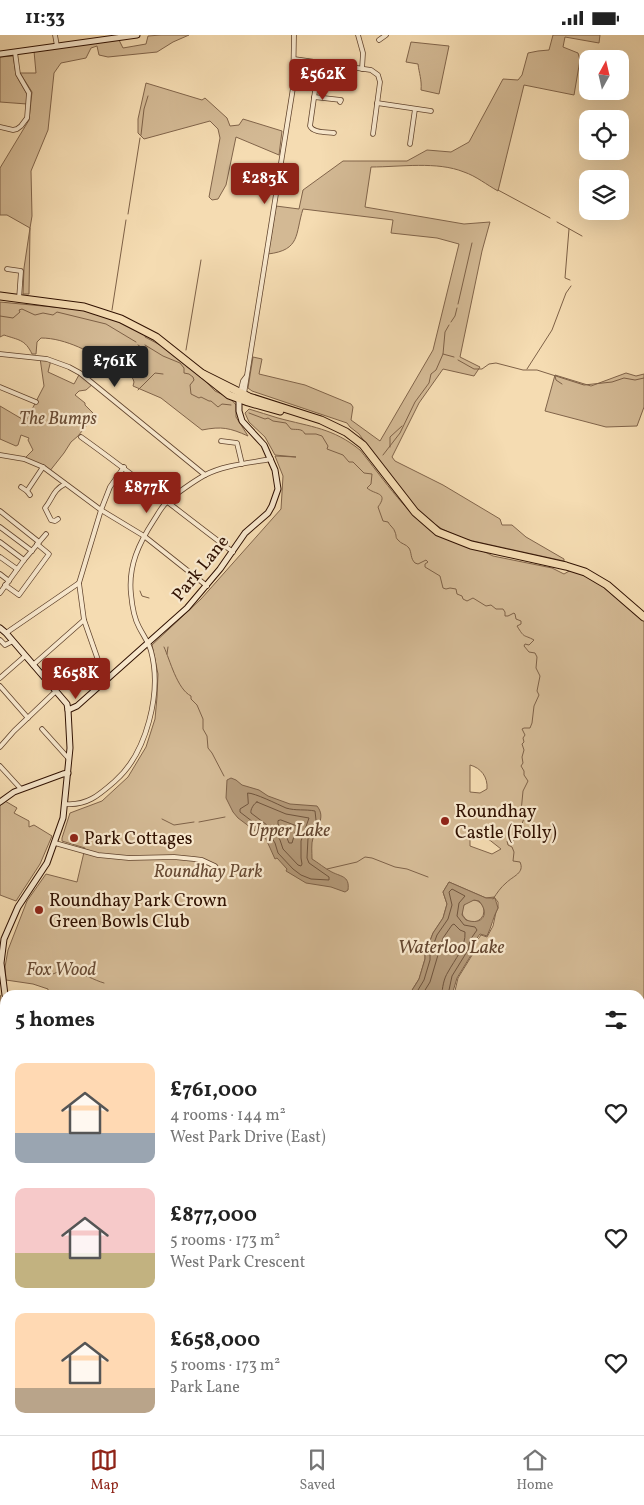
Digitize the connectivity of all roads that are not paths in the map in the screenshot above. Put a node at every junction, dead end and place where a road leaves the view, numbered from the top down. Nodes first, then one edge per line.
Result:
1 (55, 35) edge
2 (137, 35) edge
3 (294, 35) edge
4 (358, 35) edge
5 (386, 35) edge
6 (118, 36) edge
7 (95, 38) edge
8 (379, 40) dead end
9 (56, 46) junction
10 (14, 52) junction
11 (0, 54) edge
12 (294, 59) junction
13 (319, 63) junction
14 (362, 69) junction
15 (314, 97) junction
16 (340, 102) dead end
17 (377, 103) junction
18 (415, 109) junction
19 (431, 111) dead end
20 (0, 127) edge
21 (334, 133) dead end
22 (372, 134) dead end
23 (410, 144) dead end
24 (7, 269) dead end
25 (0, 296) edge
26 (19, 299) junction
27 (0, 355) edge
28 (0, 387) edge
29 (241, 397) junction
30 (36, 402) dead end
31 (81, 437) dead end
32 (221, 441) dead end
33 (0, 456) edge
34 (271, 459) junction
35 (242, 464) junction
36 (44, 467) junction
37 (124, 467) junction
38 (205, 475) junction
39 (65, 484) junction
40 (21, 487) dead end
41 (27, 491) junction
42 (30, 495) dead end
43 (166, 502) junction
44 (100, 510) junction
45 (0, 511) edge
46 (56, 521) dead end
47 (0, 527) edge
48 (46, 534) dead end
49 (144, 536) junction
50 (0, 542) edge
51 (38, 543) junction
52 (32, 551) junction
53 (233, 552) junction
54 (0, 557) edge
55 (24, 560) junction
56 (17, 569) junction
57 (0, 575) edge
58 (9, 581) junction
59 (79, 583) junction
60 (6, 585) junction
61 (207, 586) junction
62 (0, 593) edge
63 (644, 617) edge
64 (84, 620) junction
65 (0, 628) edge
66 (6, 633) junction
67 (0, 640) edge
68 (13, 641) junction
69 (148, 643) junction
70 (25, 656) junction
71 (33, 665) junction
72 (0, 678) edge
73 (105, 681) junction
74 (0, 686) edge
75 (56, 691) junction
76 (68, 710) junction
77 (28, 718) junction
78 (42, 729) dead end
79 (0, 747) edge
80 (69, 759) junction
81 (0, 766) edge
82 (68, 773) junction
83 (21, 789) junction
84 (0, 802) edge
85 (65, 804) junction
86 (55, 843) junction
87 (215, 866) dead end
88 (2, 988) edge

1 - 9 street
2 - 6 street
3 - 12 street
4 - 14 street
5 - 8 street
6 - 7 street
7 - 9 street
9 - 10 street
10 - 11 street
10 - 20 street
12 - 13 street
12 - 29 street
13 - 14 street
13 - 15 street
14 - 17 street
15 - 16 street
15 - 21 street
17 - 18 street
17 - 22 street
18 - 19 street
18 - 23 street
24 - 26 street
25 - 26 highway
26 - 29 highway
27 - 38 street
28 - 30 street
29 - 34 street, Park Lane
29 - 63 highway
31 - 37 street
32 - 35 street
33 - 36 street
34 - 35 street
34 - 53 street, Park Lane
35 - 38 street
36 - 39 street
36 - 41 street
37 - 43 street
37 - 44 street
38 - 43 street
39 - 44 street
39 - 46 street
40 - 41 street
41 - 42 street
43 - 49 street
43 - 53 street
44 - 49 street
44 - 59 street
45 - 51 street
47 - 52 street
48 - 51 street
49 - 61 street
49 - 69 street
50 - 55 street
51 - 52 street
51 - 60 street
52 - 55 street
53 - 61 street, Park Lane
54 - 56 street
55 - 56 street
56 - 58 street
57 - 58 street
58 - 60 street
59 - 64 street
59 - 66 street
60 - 62 street
61 - 69 street, Park Lane
64 - 71 street
64 - 73 street
65 - 66 street
66 - 68 street
67 - 68 street
68 - 70 street
69 - 73 street, Park Lane
69 - 85 street
70 - 71 street
70 - 72 street
71 - 75 street
73 - 76 street, Park Lane
74 - 77 street
75 - 76 street
75 - 77 street
76 - 80 street
77 - 79 street
78 - 80 street
80 - 82 street
81 - 83 street
82 - 83 street
82 - 85 street
83 - 84 street
85 - 86 street
86 - 87 street
86 - 88 street

